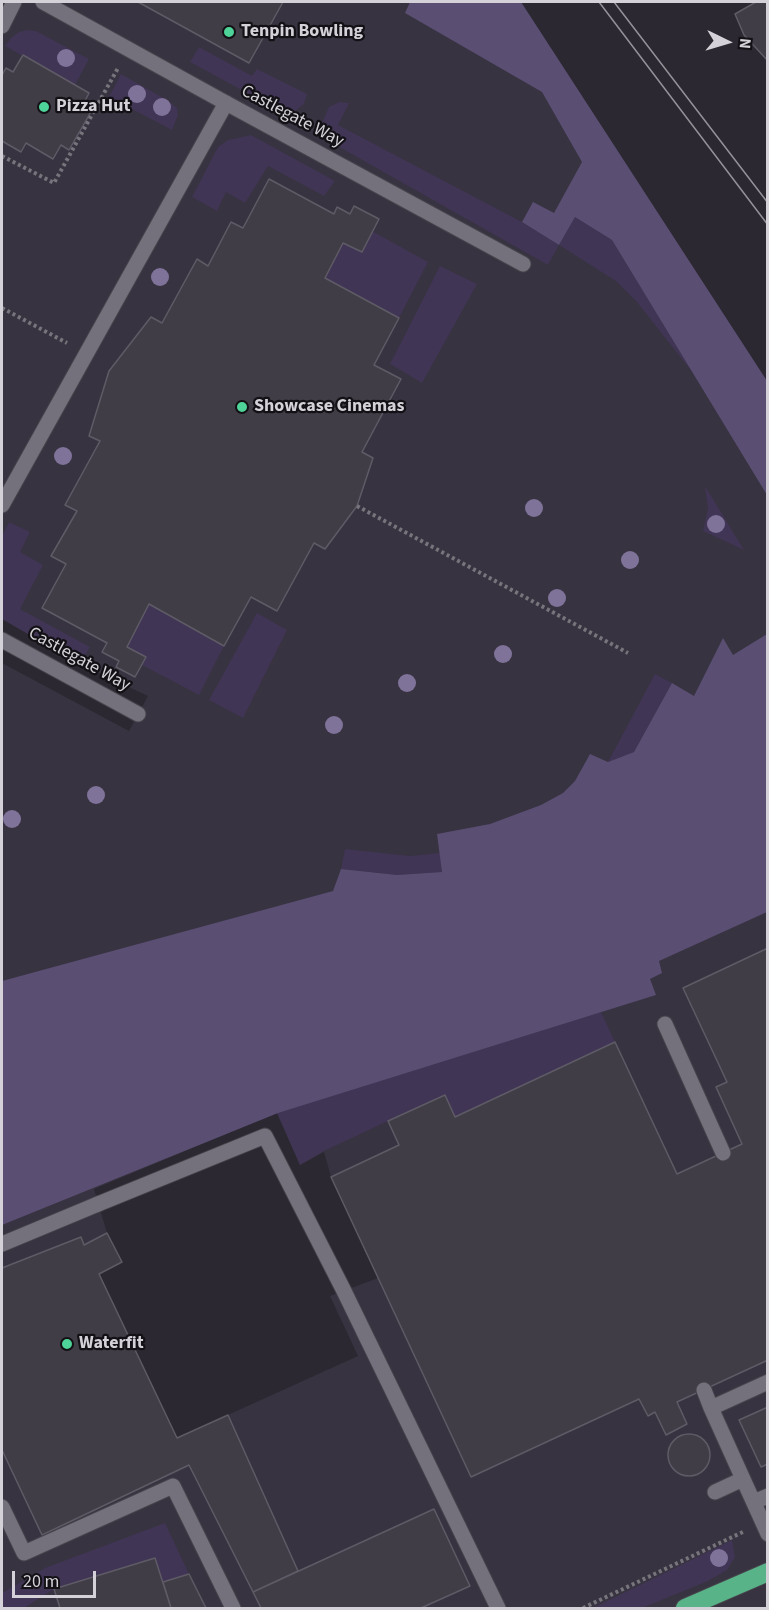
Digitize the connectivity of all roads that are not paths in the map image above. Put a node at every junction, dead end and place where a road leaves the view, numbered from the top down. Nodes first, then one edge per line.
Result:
1 (15, 2) edge
2 (43, 2) edge
3 (2, 26) edge
4 (226, 103) junction
5 (523, 264) dead end
6 (2, 505) edge
7 (2, 640) edge
8 (138, 714) dead end
9 (665, 1024) dead end
10 (723, 1153) dead end
11 (2, 1244) edge
12 (768, 1382) edge
13 (704, 1390) dead end
14 (711, 1408) junction
15 (744, 1479) junction
16 (715, 1492) dead end
17 (761, 1499) edge
18 (2, 1507) edge
19 (765, 1529) edge
20 (768, 1572) edge
21 (233, 1608) edge
22 (498, 1608) edge
23 (685, 1608) edge

1 - 3 street
2 - 4 street, Castlegate Way
4 - 5 street, Castlegate Way
4 - 6 street
7 - 8 street, Castlegate Way
9 - 10 street
11 - 22 street
12 - 14 street
13 - 14 street
14 - 15 street
15 - 16 street
15 - 17 street
17 - 19 street
18 - 21 street
20 - 23 highway

